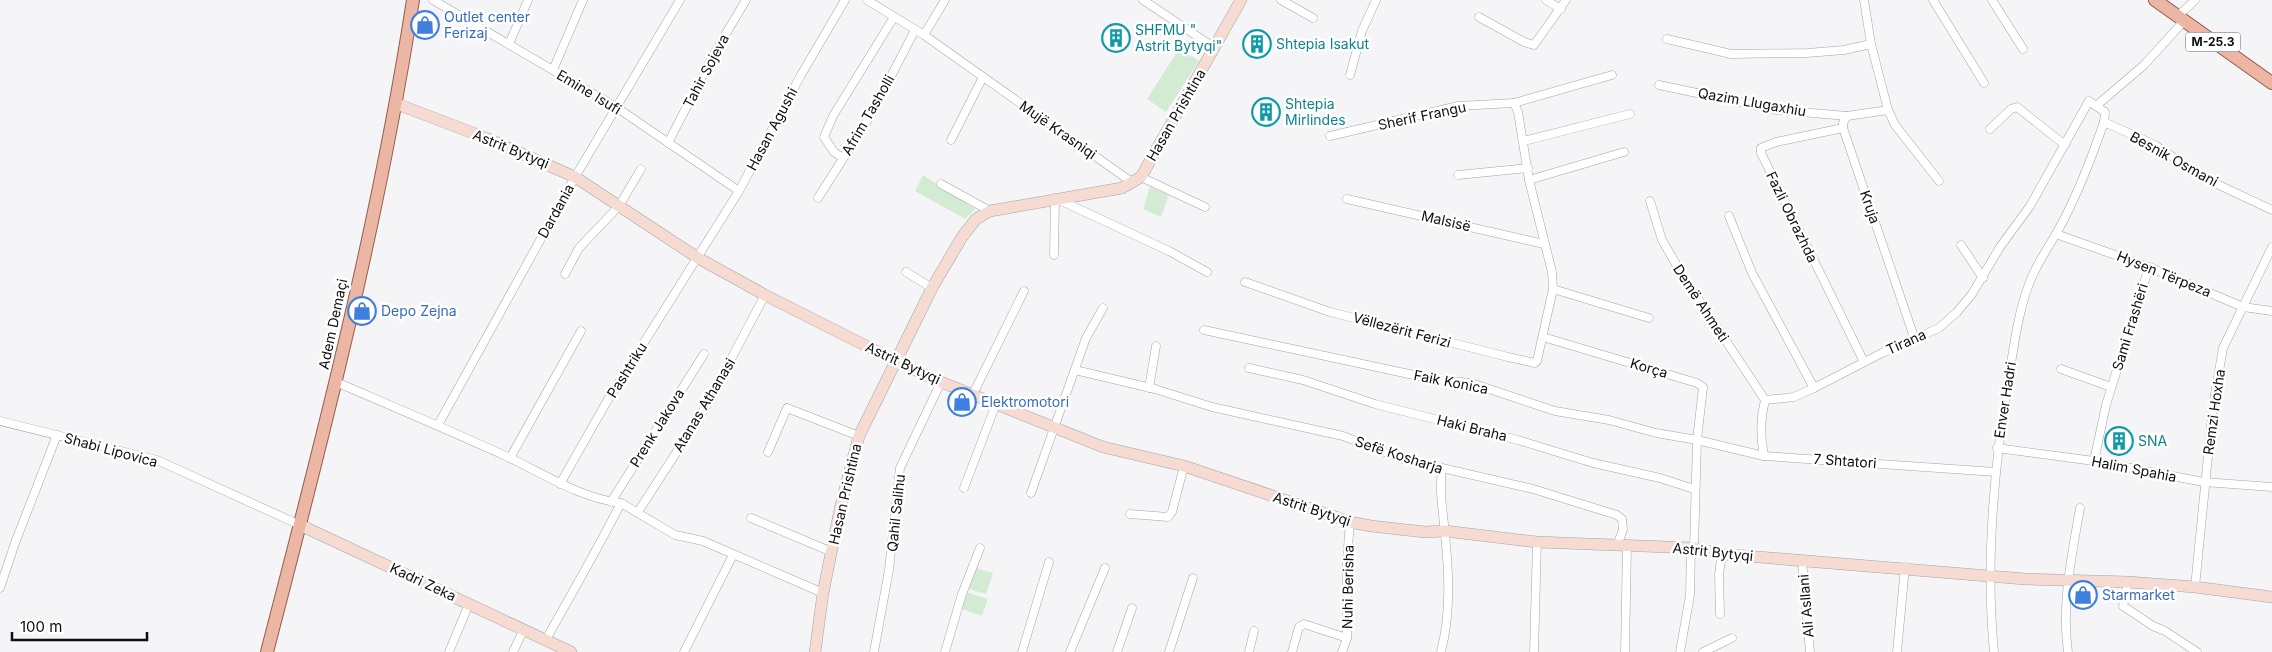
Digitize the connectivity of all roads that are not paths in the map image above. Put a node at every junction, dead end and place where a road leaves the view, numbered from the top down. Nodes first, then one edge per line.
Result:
1 (413, 0) edge
2 (433, 0) edge
3 (528, 0) edge
4 (583, 0) edge
5 (680, 0) edge
6 (746, 0) edge
7 (845, 0) edge
8 (867, 0) edge
9 (945, 0) edge
10 (1143, 0) edge
11 (1241, 0) edge
12 (1281, 0) edge
13 (1376, 0) edge
14 (1546, 0) edge
15 (1566, 0) edge
16 (1864, 0) edge
17 (1933, 0) edge
18 (1992, 0) edge
19 (2155, 0) edge
20 (2195, 0) edge
21 (1561, 9) junction
22 (894, 16) junction
23 (1479, 17) dead end
24 (1314, 18) dead end
25 (2181, 19) junction
26 (916, 30) junction
27 (924, 35) junction
28 (1667, 39) dead end
29 (509, 44) junction
30 (1871, 44) junction
31 (1215, 48) junction
32 (2023, 49) dead end
33 (553, 70) junction
34 (1350, 75) dead end
35 (1612, 75) dead end
36 (984, 78) junction
37 (1984, 83) dead end
38 (2272, 83) edge
39 (1659, 85) dead end
40 (1514, 103) junction
41 (397, 104) junction
42 (2096, 106) junction
43 (616, 108) junction
44 (1888, 110) junction
45 (1630, 114) dead end
46 (1847, 116) junction
47 (2104, 122) junction
48 (1843, 128) junction
49 (1990, 129) dead end
50 (1330, 136) dead end
51 (951, 140) dead end
52 (1524, 141) junction
53 (668, 143) junction
54 (2065, 145) junction
55 (1624, 152) dead end
56 (843, 158) junction
57 (641, 168) dead end
58 (1528, 168) junction
59 (1458, 175) dead end
60 (575, 177) junction
61 (1137, 180) junction
62 (1529, 180) junction
63 (1939, 181) dead end
64 (941, 184) dead end
65 (739, 191) junction
66 (818, 198) dead end
67 (1055, 198) junction
68 (1347, 199) dead end
69 (1650, 201) dead end
70 (619, 206) junction
71 (1205, 207) dead end
72 (2272, 210) edge
73 (990, 211) junction
74 (1728, 216) dead end
75 (2056, 234) junction
76 (1544, 244) junction
77 (1961, 245) dead end
78 (2272, 247) edge
79 (1054, 255) dead end
80 (698, 258) junction
81 (2149, 267) junction
82 (906, 272) dead end
83 (1206, 272) dead end
84 (565, 274) dead end
85 (1983, 278) junction
86 (1245, 282) dead end
87 (932, 288) junction
88 (1553, 289) junction
89 (1024, 291) dead end
90 (766, 295) junction
91 (2243, 306) junction
92 (1103, 308) dead end
93 (2272, 311) edge
94 (1649, 318) dead end
95 (1204, 330) dead end
96 (581, 331) dead end
97 (1543, 337) junction
98 (1914, 337) junction
99 (1156, 346) dead end
100 (704, 354) dead end
101 (896, 361) junction
102 (1864, 362) junction
103 (1249, 368) dead end
104 (2062, 369) dead end
105 (1075, 370) junction
106 (336, 382) junction
107 (941, 382) junction
108 (2111, 387) junction
109 (1149, 388) junction
110 (1814, 388) junction
111 (973, 394) junction
112 (1765, 400) junction
113 (996, 404) junction
114 (0, 421) edge
115 (438, 426) junction
116 (1055, 428) junction
117 (57, 435) junction
118 (859, 436) junction
119 (1697, 440) junction
120 (1997, 448) junction
121 (768, 452) dead end
122 (1764, 456) junction
123 (510, 458) junction
124 (2094, 461) junction
125 (1184, 466) junction
126 (1442, 469) junction
127 (1996, 472) junction
128 (2204, 482) junction
129 (560, 484) junction
130 (2272, 487) edge
131 (964, 488) dead end
132 (1694, 489) junction
133 (1031, 493) dead end
134 (611, 502) junction
135 (621, 503) junction
136 (2080, 508) dead end
137 (638, 512) junction
138 (1130, 514) dead end
139 (751, 518) dead end
140 (1350, 522) junction
141 (300, 525) junction
142 (1445, 531) junction
143 (1537, 542) junction
144 (1622, 545) junction
145 (980, 548) dead end
146 (1692, 549) junction
147 (832, 552) junction
148 (1722, 554) junction
149 (734, 555) junction
150 (1802, 560) junction
151 (1049, 562) dead end
152 (1905, 567) junction
153 (1105, 568) dead end
154 (1989, 576) junction
155 (1193, 578) dead end
156 (2067, 581) junction
157 (2128, 582) junction
158 (2195, 587) junction
159 (0, 588) edge
160 (823, 593) junction
161 (2272, 597) edge
162 (469, 604) junction
163 (1132, 608) dead end
164 (1720, 614) dead end
165 (523, 631) junction
166 (1254, 631) dead end
167 (1347, 638) junction
168 (1732, 638) dead end
169 (546, 641) junction
170 (267, 652) edge
171 (449, 652) edge
172 (513, 652) edge
173 (571, 652) edge
174 (684, 652) edge
175 (815, 652) edge
176 (874, 652) edge
177 (945, 652) edge
178 (1022, 652) edge
179 (1070, 652) edge
180 (1117, 652) edge
181 (1169, 652) edge
182 (1249, 652) edge
183 (1292, 652) edge
184 (1342, 652) edge
185 (1441, 652) edge
186 (1534, 652) edge
187 (1625, 652) edge
188 (1680, 652) edge
189 (1703, 652) edge
190 (1810, 652) edge
191 (1896, 652) edge
192 (1994, 652) edge
193 (2068, 652) edge
194 (2197, 652) edge

1 - 41 main road, Adem Demaçi
2 - 29 street, Emine Isufi
3 - 29 street
4 - 33 street
5 - 43 street, Dardania
6 - 53 street, Tahir Sojeva
7 - 65 street, Hasan Agushi
8 - 22 street, Mujë Krasniqi
9 - 27 street
10 - 31 street
11 - 31 street, Hasan Prishtina
12 - 24 street
13 - 34 street
14 - 21 street
15 - 21 street
16 - 30 street
17 - 37 street
18 - 32 street
19 - 25 main road, M-25.3
20 - 25 street, Tirana
21 - 23 street
22 - 26 street, Mujë Krasniqi
22 - 56 street
25 - 38 main road, M-25.3
25 - 42 street, Tirana
26 - 27 street, Mujë Krasniqi
26 - 56 street, Afrim Tasholli
27 - 36 street, Mujë Krasniqi
28 - 30 street
29 - 33 street, Emine Isufi
30 - 44 street
31 - 61 street, Hasan Prishtina
33 - 43 street, Emine Isufi
35 - 40 street, Sherif Frangu
36 - 51 street
36 - 61 street, Mujë Krasniqi
39 - 46 street, Qazim Llugaxhiu
40 - 50 street, Sherif Frangu
40 - 52 street
41 - 60 street, Astrit Bytyqi
41 - 106 main road, Adem Demaçi
42 - 47 street
42 - 54 street, Tirana
43 - 53 street, Emine Isufi
43 - 60 street, Dardania
44 - 46 street
44 - 63 street
45 - 52 street
46 - 48 street
47 - 72 street, Besnik Osmani
47 - 75 street
48 - 98 street, Kruja
48 - 102 street, Fazli Obrazhda
49 - 54 street
52 - 58 street
53 - 65 street, Emine Isufi
54 - 85 street, Tirana
55 - 62 street
56 - 66 street, Afrim Tasholli
57 - 70 street
58 - 59 street
58 - 62 street
60 - 70 street, Astrit Bytyqi
60 - 115 street, Dardania
61 - 67 street, Hasan Prishtina
61 - 71 street, Hasan Prishtina
62 - 76 street
64 - 73 street
65 - 80 street, Hasan Agushi
67 - 73 street, Hasan Prishtina
67 - 79 street
67 - 83 street
68 - 76 street, Malsisë
69 - 112 street, Demë Ahmeti
70 - 80 street, Astrit Bytyqi
70 - 84 street
73 - 87 street, Hasan Prishtina
74 - 110 street
75 - 81 street, Hysen Tërpeza
75 - 120 street, Enver Hadri
76 - 88 street
77 - 85 street
78 - 91 street, Remzi Hoxha
80 - 90 street, Astrit Bytyqi
80 - 129 street, Pashtriku
81 - 91 street, Hysen Tërpeza
81 - 108 street, Sami Frashëri
82 - 87 street
85 - 98 street, Tirana
86 - 97 street, Vëllezërit Ferizi
87 - 101 street, Hasan Prishtina
88 - 94 street
88 - 97 street
89 - 111 street
90 - 101 street, Astrit Bytyqi
90 - 137 street, Atanas Athanasi
91 - 93 street, Hysen Tërpeza
91 - 128 street, Remzi Hoxha
92 - 105 street
95 - 119 street, Faik Konica
96 - 123 street
97 - 119 street, Korça
98 - 102 street, Tirana
99 - 109 street
100 - 134 street, Prenk Jakova
101 - 107 street, Astrit Bytyqi
101 - 118 street, Hasan Prishtina
102 - 110 street, Tirana
103 - 132 street, Haki Braha
104 - 108 street, Sami Frashëri
105 - 109 street, Sefë Kosharja
105 - 116 street
106 - 115 street
106 - 141 main road, Adem Demaçi
107 - 111 street, Astrit Bytyqi
107 - 176 street, Qahil Salihu
108 - 124 street, Sami Frashëri
109 - 126 street, Sefë Kosharja
110 - 112 street, Tirana
111 - 113 street, Astrit Bytyqi
112 - 122 street
113 - 116 street, Astrit Bytyqi
113 - 131 street
114 - 117 street, Shabi Lipovica
115 - 123 street
116 - 125 street, Astrit Bytyqi
116 - 133 street
117 - 141 street, Shabi Lipovica
117 - 159 street
118 - 121 street, Hasan Prishtina
118 - 147 street, Hasan Prishtina
119 - 122 street, 7 Shtatori
119 - 132 street
120 - 124 street, Halim Spahia
120 - 127 street, Enver Hadri
122 - 127 street, 7 Shtatori
123 - 129 street
124 - 128 street, Halim Spahia
125 - 138 street
125 - 140 street, Astrit Bytyqi
126 - 142 street
126 - 144 street, Sefë Kosharja
127 - 154 street, Enver Hadri
128 - 130 street, Halim Spahia
128 - 158 street, Remzi Hoxha
129 - 134 street
132 - 146 street
134 - 135 street
135 - 137 street
135 - 169 street
136 - 156 street
137 - 149 street
139 - 147 street, Hasan Prishtina
140 - 142 street, Astrit Bytyqi
140 - 167 street, Nuhi Berisha
141 - 162 street, Kadri Zeka
141 - 170 main road, Adem Demaçi
142 - 143 street, Astrit Bytyqi
142 - 185 street
143 - 144 street, Astrit Bytyqi
143 - 186 street
144 - 146 street, Astrit Bytyqi
144 - 187 street, Sefë Kosharja
145 - 177 street
146 - 148 street, Astrit Bytyqi
146 - 188 street
147 - 160 street, Hasan Prishtina
148 - 150 street, Astrit Bytyqi
148 - 164 street
149 - 160 street
149 - 174 street
150 - 152 street, Astrit Bytyqi
150 - 190 street, Ali Asllani
151 - 178 street
152 - 154 street, Astrit Bytyqi
152 - 191 street
153 - 179 street
154 - 156 street, Astrit Bytyqi
154 - 192 street, Enver Hadri
155 - 181 street
156 - 157 street, Astrit Bytyqi
156 - 193 street
157 - 158 street, Astrit Bytyqi
157 - 194 street
158 - 161 street, Astrit Bytyqi
160 - 175 street, Hasan Prishtina
162 - 165 street, Kadri Zeka
162 - 171 street
163 - 180 street
165 - 169 street, Kadri Zeka
165 - 172 street
166 - 182 street
167 - 183 street
167 - 184 street, Nuhi Berisha
168 - 189 street
169 - 173 street, Kadri Zeka

